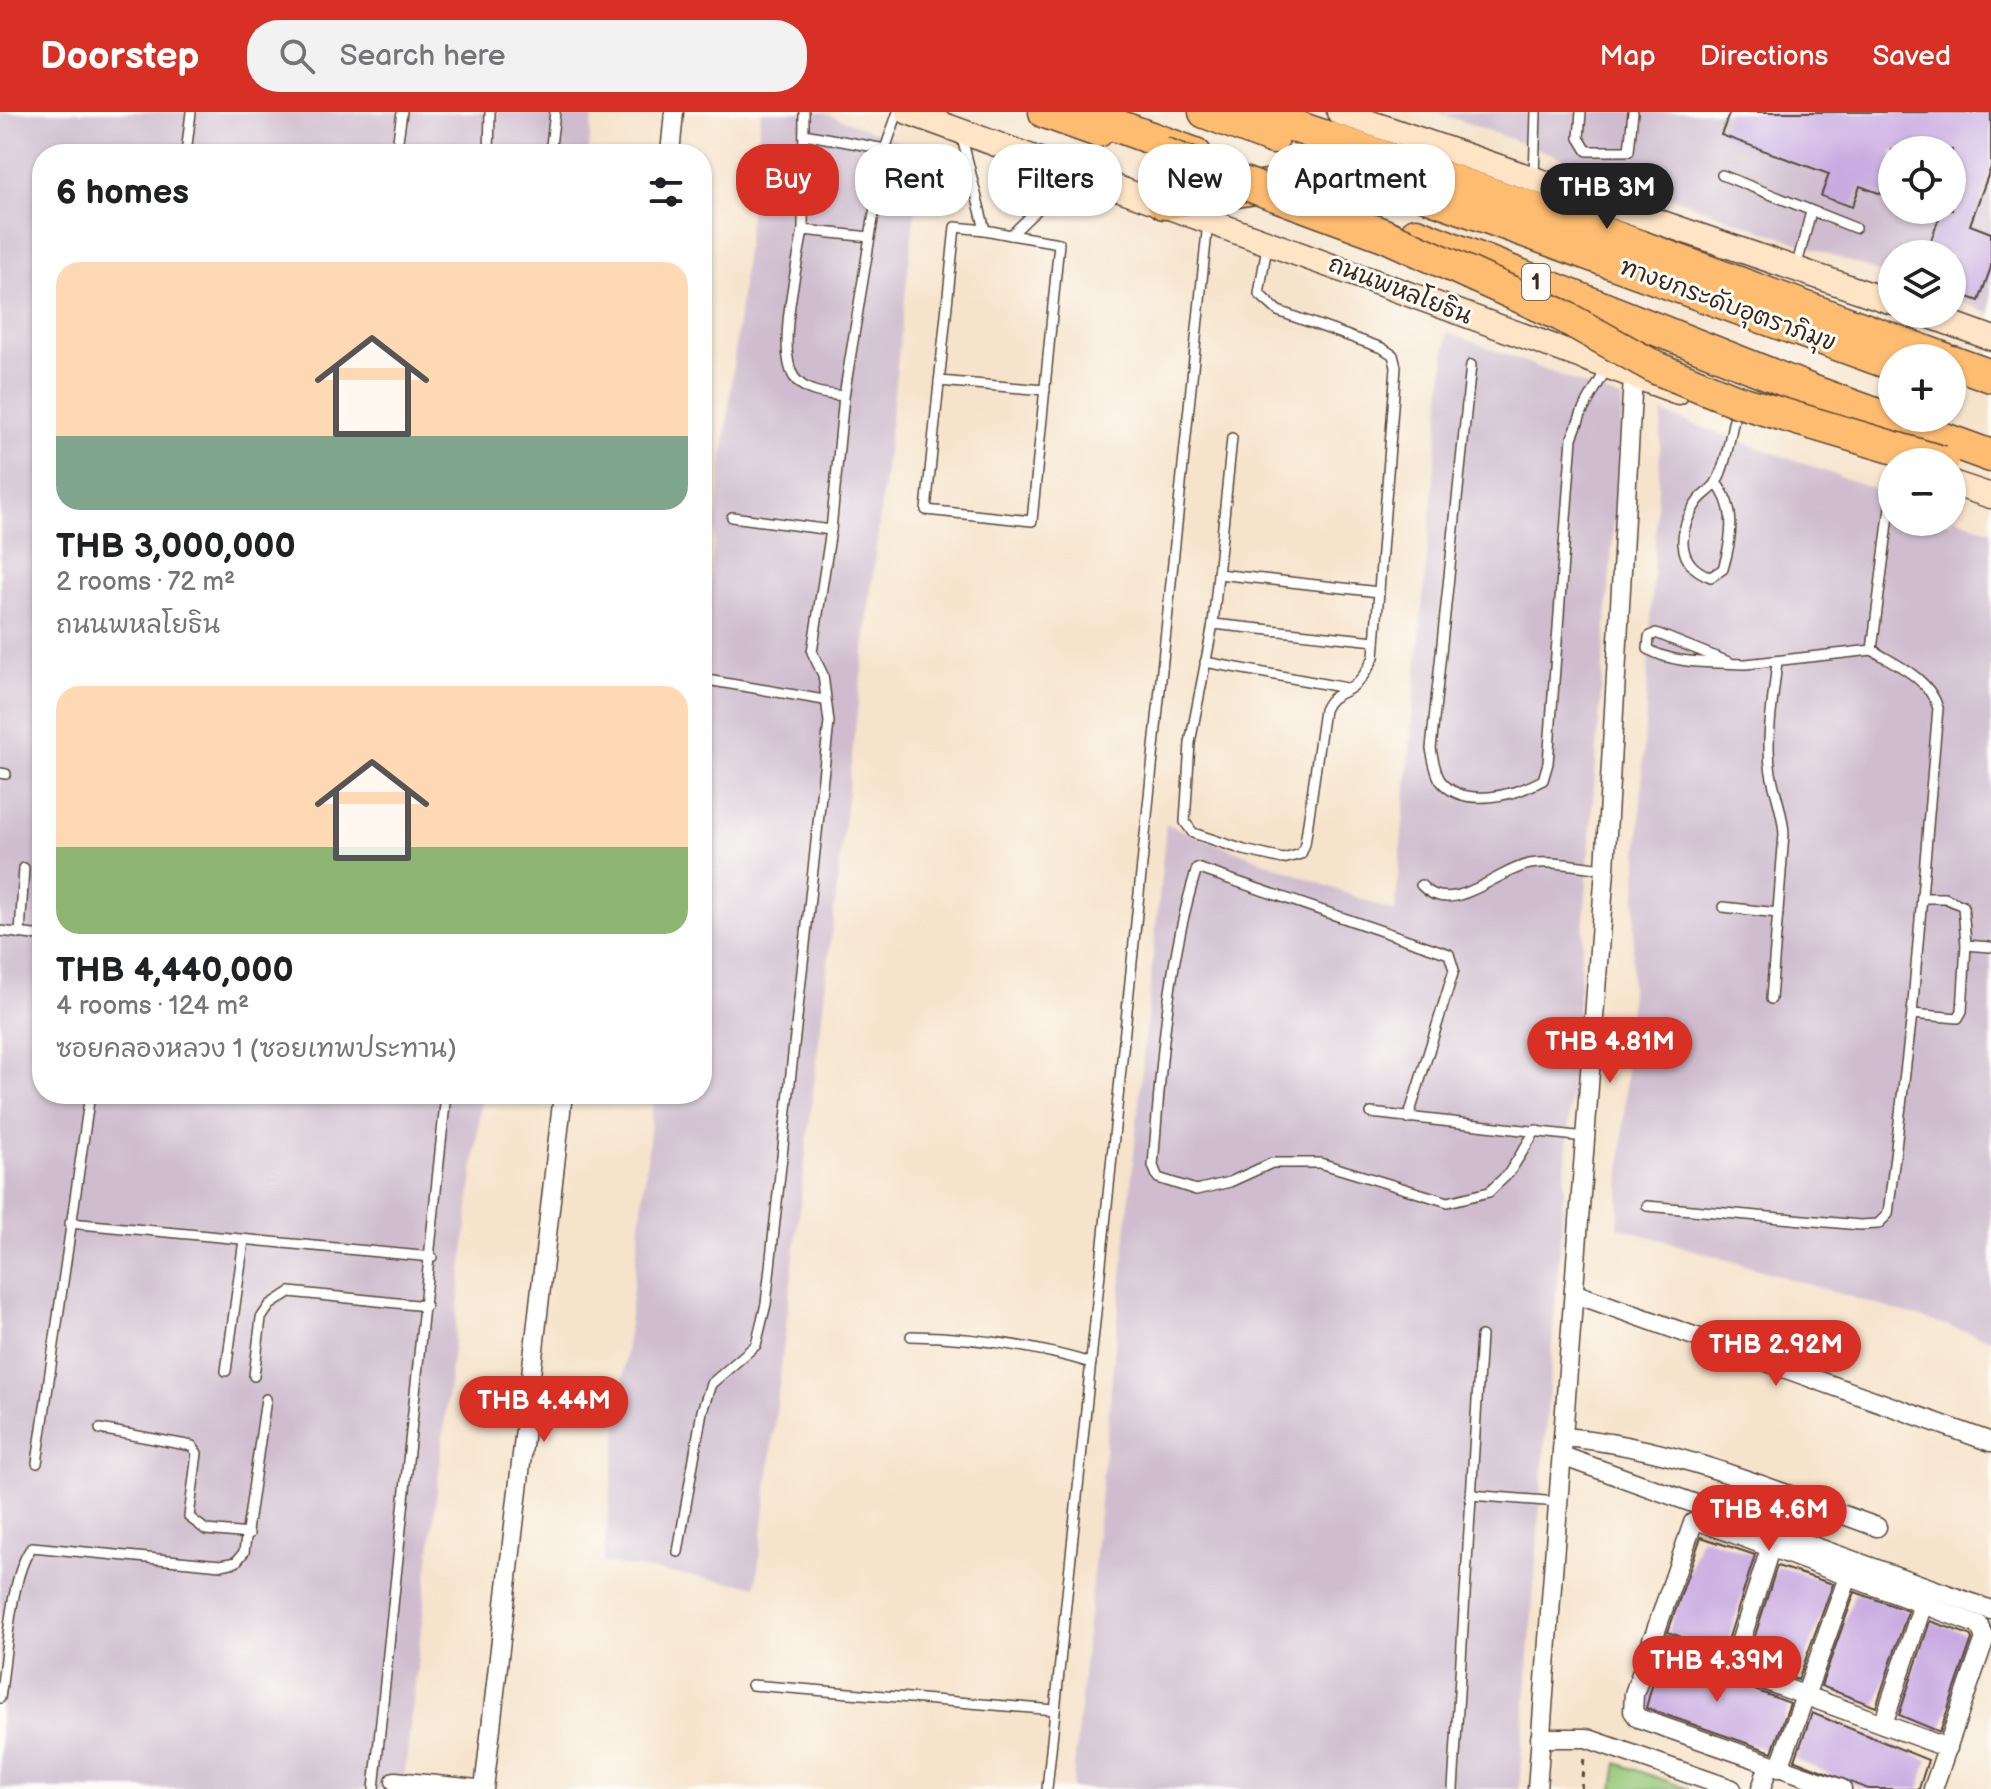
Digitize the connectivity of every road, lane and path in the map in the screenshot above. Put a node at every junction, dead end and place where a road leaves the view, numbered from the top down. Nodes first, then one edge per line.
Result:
1 (191, 112) edge
2 (402, 112) edge
3 (490, 112) edge
4 (555, 112) edge
5 (674, 112) edge
6 (804, 112) edge
7 (898, 112) edge
8 (908, 112) edge
9 (1045, 112) edge
10 (1079, 112) edge
11 (1205, 112) edge
12 (1253, 112) edge
13 (1339, 112) edge
14 (1536, 112) edge
15 (1581, 112) edge
16 (1633, 112) edge
17 (960, 130) junction
18 (804, 134) junction
19 (187, 144) edge
20 (397, 144) edge
21 (489, 144) edge
22 (551, 144) edge
23 (671, 144) edge
24 (858, 144) edge
25 (887, 144) edge
26 (999, 144) edge
27 (1722, 175) dead end
28 (1267, 180) edge
29 (1534, 182) junction
30 (1811, 212) junction
31 (874, 216) edge
32 (1031, 216) edge
33 (1200, 216) edge
34 (1368, 216) edge
35 (1208, 219) junction
36 (1855, 228) dead end
37 (803, 230) junction
38 (985, 230) junction
39 (1011, 235) junction
40 (870, 237) junction
41 (1267, 240) junction
42 (1796, 268) junction
43 (1878, 297) edge
44 (1964, 328) edge
45 (1991, 338) edge
46 (1904, 344) edge
47 (1878, 359) edge
48 (1471, 365) dead end
49 (1966, 367) edge
50 (1607, 368) junction
51 (1991, 376) edge
52 (1633, 377) junction
53 (939, 381) junction
54 (1045, 390) junction
55 (1966, 390) edge
56 (844, 396) junction
57 (1991, 399) edge
58 (1736, 411) junction
59 (1232, 438) dead end
60 (1895, 448) edge
61 (1991, 456) edge
62 (1878, 457) edge
63 (1966, 471) edge
64 (1991, 480) edge
65 (1716, 483) junction
66 (1966, 488) edge
67 (1991, 496) edge
68 (732, 517) dead end
69 (831, 530) junction
70 (1886, 536) edge
71 (1218, 574) junction
72 (1379, 592) junction
73 (1213, 624) junction
74 (1375, 641) junction
75 (1872, 650) junction
76 (1777, 661) junction
77 (1205, 662) junction
78 (1731, 663) junction
79 (712, 681) edge
80 (1350, 689) junction
81 (824, 700) junction
82 (24, 868) dead end
83 (1605, 869) junction
84 (1421, 885) dead end
85 (1922, 898) junction
86 (1723, 907) dead end
87 (1778, 913) junction
88 (0, 931) edge
89 (20, 934) junction
90 (32, 935) edge
91 (1966, 945) junction
92 (1990, 947) edge
93 (1771, 999) dead end
94 (1912, 1014) junction
95 (88, 1104) edge
96 (445, 1104) edge
97 (562, 1104) edge
98 (1371, 1113) dead end
99 (1408, 1119) junction
100 (1536, 1130) junction
101 (1585, 1137) junction
102 (1647, 1206) dead end
103 (70, 1223) junction
104 (244, 1240) junction
105 (432, 1257) junction
106 (1576, 1294) junction
107 (426, 1306) junction
108 (911, 1336) dead end
109 (1481, 1336) dead end
110 (1091, 1363) junction
111 (226, 1371) dead end
112 (254, 1376) dead end
113 (266, 1399) dead end
114 (100, 1429) dead end
115 (1991, 1442) edge
116 (1563, 1446) junction
117 (37, 1463) dead end
118 (1471, 1495) junction
119 (1558, 1502) junction
120 (1877, 1527) dead end
121 (249, 1534) junction
122 (1770, 1549) junction
123 (678, 1552) dead end
124 (1848, 1577) junction
125 (1923, 1604) junction
126 (1991, 1610) edge
127 (1652, 1639) junction
128 (1732, 1668) junction
129 (752, 1685) dead end
130 (1806, 1696) junction
131 (0, 1698) edge
132 (1055, 1710) junction
133 (1883, 1724) junction
134 (1540, 1738) junction
135 (1586, 1738) junction
136 (1948, 1748) junction
137 (1774, 1766) junction
138 (395, 1781) dead end
139 (374, 1789) edge
140 (477, 1789) edge
141 (484, 1789) edge
142 (1047, 1789) edge
143 (1453, 1789) edge
144 (1537, 1789) edge
145 (1581, 1789) edge
146 (1732, 1789) edge
147 (1761, 1789) edge
148 (1842, 1789) edge
149 (1933, 1789) edge

1 - 19 lane
2 - 20 lane
3 - 21 lane
4 - 22 lane
5 - 23 street
6 - 18 lane
7 - 25 lane
8 - 17 main road, ถนนพหลโยธิน / 1
9 - 60 highway, bridge
10 - 28 highway, 1
11 - 47 highway, ทางยกระดับอุตราภิมุข
12 - 46 highway
13 - 29 main road
14 - 29 lane
15 - 16 lane
17 - 26 main road, ถนนพหลโยธิน / 1
17 - 38 lane
18 - 24 lane
18 - 37 lane
27 - 30 lane
29 - 42 main road
30 - 36 lane
30 - 42 lane
31 - 40 lane
32 - 39 lane
33 - 35 main road, ถนนพหลโยธิน / 1
34 - 61 highway, 1
35 - 41 main road, ถนนพหลโยธิน / 1
35 - 110 lane
37 - 40 lane
37 - 56 lane
38 - 39 lane
38 - 53 lane
39 - 54 lane
40 - 56 lane
41 - 50 main road, ถนนพหลโยธิน / 1
41 - 72 lane
42 - 43 main road
44 - 45 main road
48 - 50 lane
49 - 51 highway
50 - 52 main road, ถนนพหลโยธิน / 1
52 - 58 main road, ถนนพหลโยธิน / 1
52 - 83 street
53 - 54 lane
53 - 54 lane
55 - 57 highway
56 - 69 lane
58 - 62 main road, ถนนพหลโยธิน / 1
58 - 65 lane
59 - 71 lane
63 - 64 highway
65 - 65 lane
66 - 67 main road
68 - 69 lane
69 - 81 lane
70 - 75 lane
71 - 72 lane
71 - 73 lane
72 - 74 lane
73 - 74 lane
73 - 77 lane
74 - 80 lane
75 - 76 lane
75 - 85 lane
76 - 78 lane
76 - 87 lane
77 - 80 lane
77 - 80 lane
78 - 78 lane
79 - 81 lane
81 - 123 lane
82 - 89 lane
83 - 84 lane
83 - 101 street
85 - 91 lane
85 - 94 lane
86 - 87 lane
87 - 93 lane
88 - 89 lane
89 - 90 lane
91 - 92 lane
91 - 94 lane
94 - 102 lane
95 - 103 lane
96 - 105 lane
97 - 141 street
98 - 99 lane
99 - 100 lane
99 - 100 lane
100 - 101 lane
101 - 106 street
103 - 104 lane
103 - 117 lane
104 - 105 lane
104 - 111 lane
105 - 107 lane
106 - 115 street
106 - 116 street
107 - 112 lane
107 - 139 lane
108 - 110 lane
109 - 118 lane
110 - 132 lane
113 - 121 lane
114 - 121 lane
116 - 119 street
116 - 120 street
116 - 126 street
118 - 119 lane
118 - 143 lane
119 - 134 street
121 - 131 lane
122 - 124 street
122 - 127 street
122 - 128 street
124 - 125 street
124 - 130 street
125 - 133 street
125 - 136 street
127 - 128 street
127 - 137 street
128 - 130 street
129 - 132 lane
130 - 133 street
130 - 137 street
132 - 142 lane
133 - 136 street
134 - 135 street
134 - 144 street
135 - 145 path
135 - 146 street
136 - 149 street
137 - 147 street
137 - 148 street
138 - 140 street

